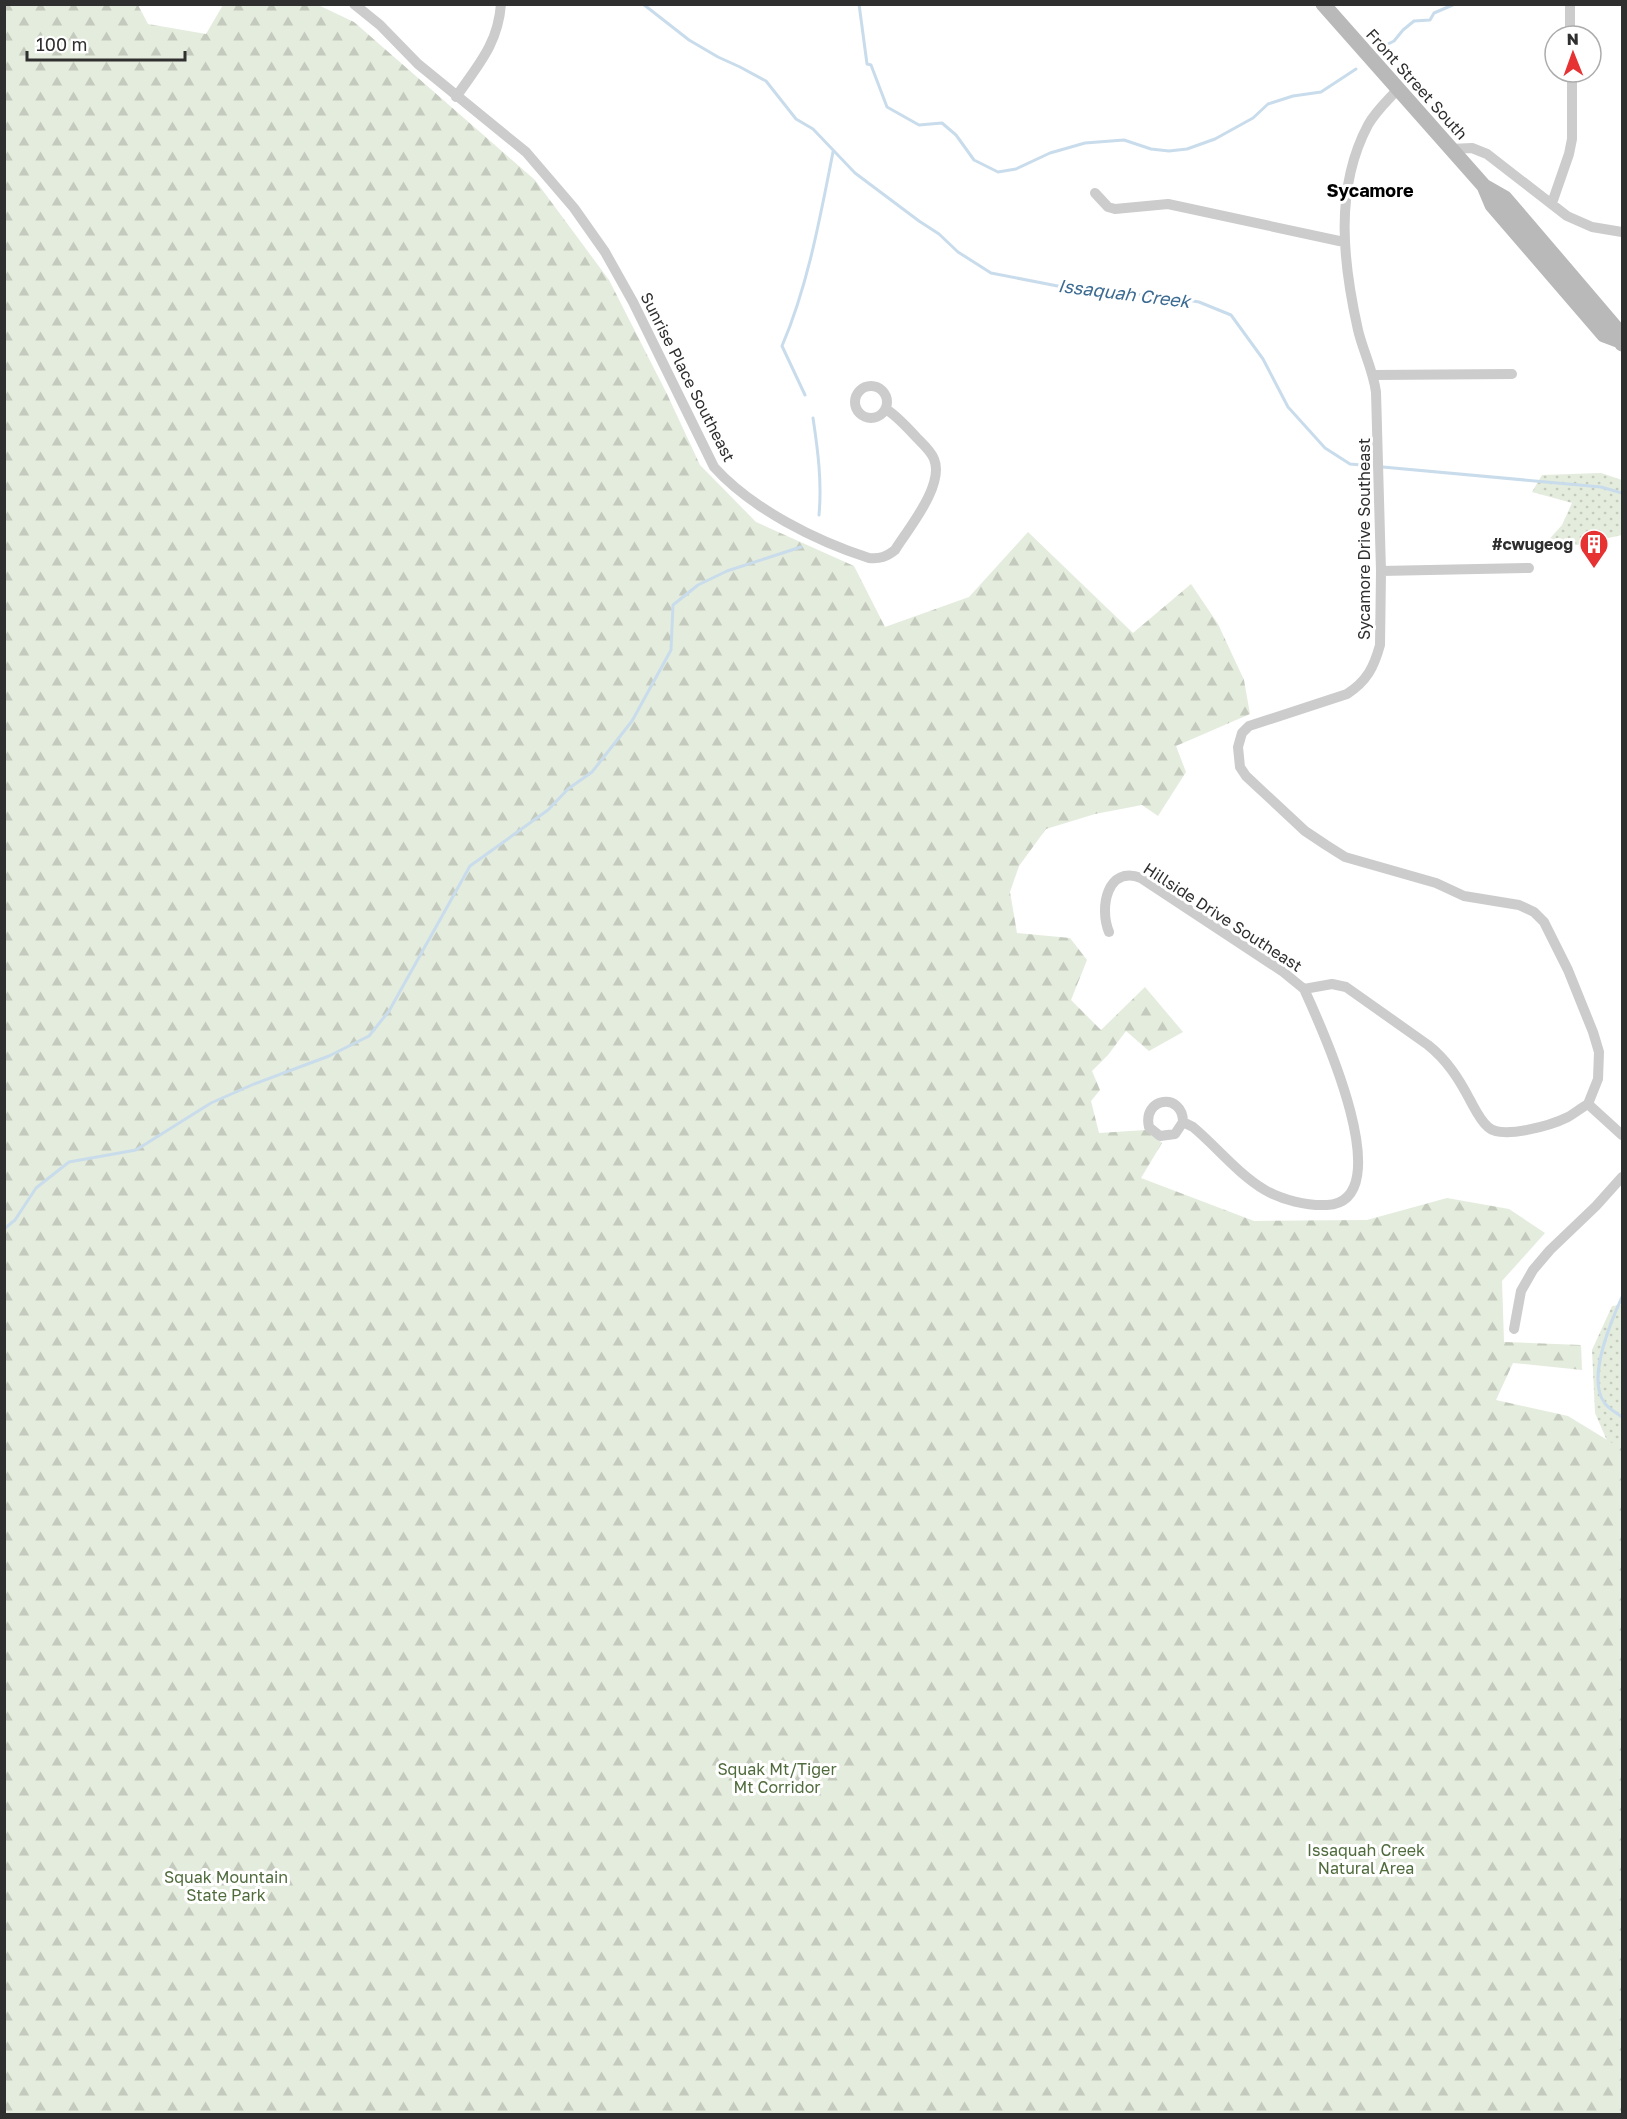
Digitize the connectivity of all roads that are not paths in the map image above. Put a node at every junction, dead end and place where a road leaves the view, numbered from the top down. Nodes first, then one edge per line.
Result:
1 (354, 4) edge
2 (501, 4) edge
3 (1323, 4) edge
4 (1569, 4) edge
5 (1570, 24) edge
6 (1572, 84) edge
7 (1397, 90) junction
8 (456, 96) junction
9 (1450, 149) junction
10 (1095, 193) dead end
11 (1552, 203) junction
12 (1623, 232) edge
13 (1344, 242) junction
14 (1621, 342) edge
15 (1512, 374) dead end
16 (1373, 375) junction
17 (886, 409) dead end
18 (1529, 568) dead end
19 (1381, 571) junction
20 (1109, 933) dead end
21 (1304, 989) junction
22 (1588, 1104) junction
23 (1183, 1122) dead end
24 (1623, 1136) edge
25 (1623, 1177) edge
26 (1514, 1329) dead end

1 - 8 street
2 - 8 street
3 - 7 main road, Front Street South
4 - 5 street
6 - 11 street
7 - 9 main road, Front Street South
7 - 13 street, Sycamore Drive Southeast
8 - 17 street, Sunrise Place Southeast
9 - 11 street
9 - 14 main road, Front Street South
10 - 13 street
11 - 12 street
13 - 16 street, Sycamore Drive Southeast
15 - 16 street
16 - 19 street, Sycamore Drive Southeast
18 - 19 street
19 - 22 street, Sycamore Drive Southeast
20 - 21 street, Hillside Drive Southeast
21 - 22 street, Hillside Drive Southeast
21 - 23 street
22 - 24 street
25 - 26 street

